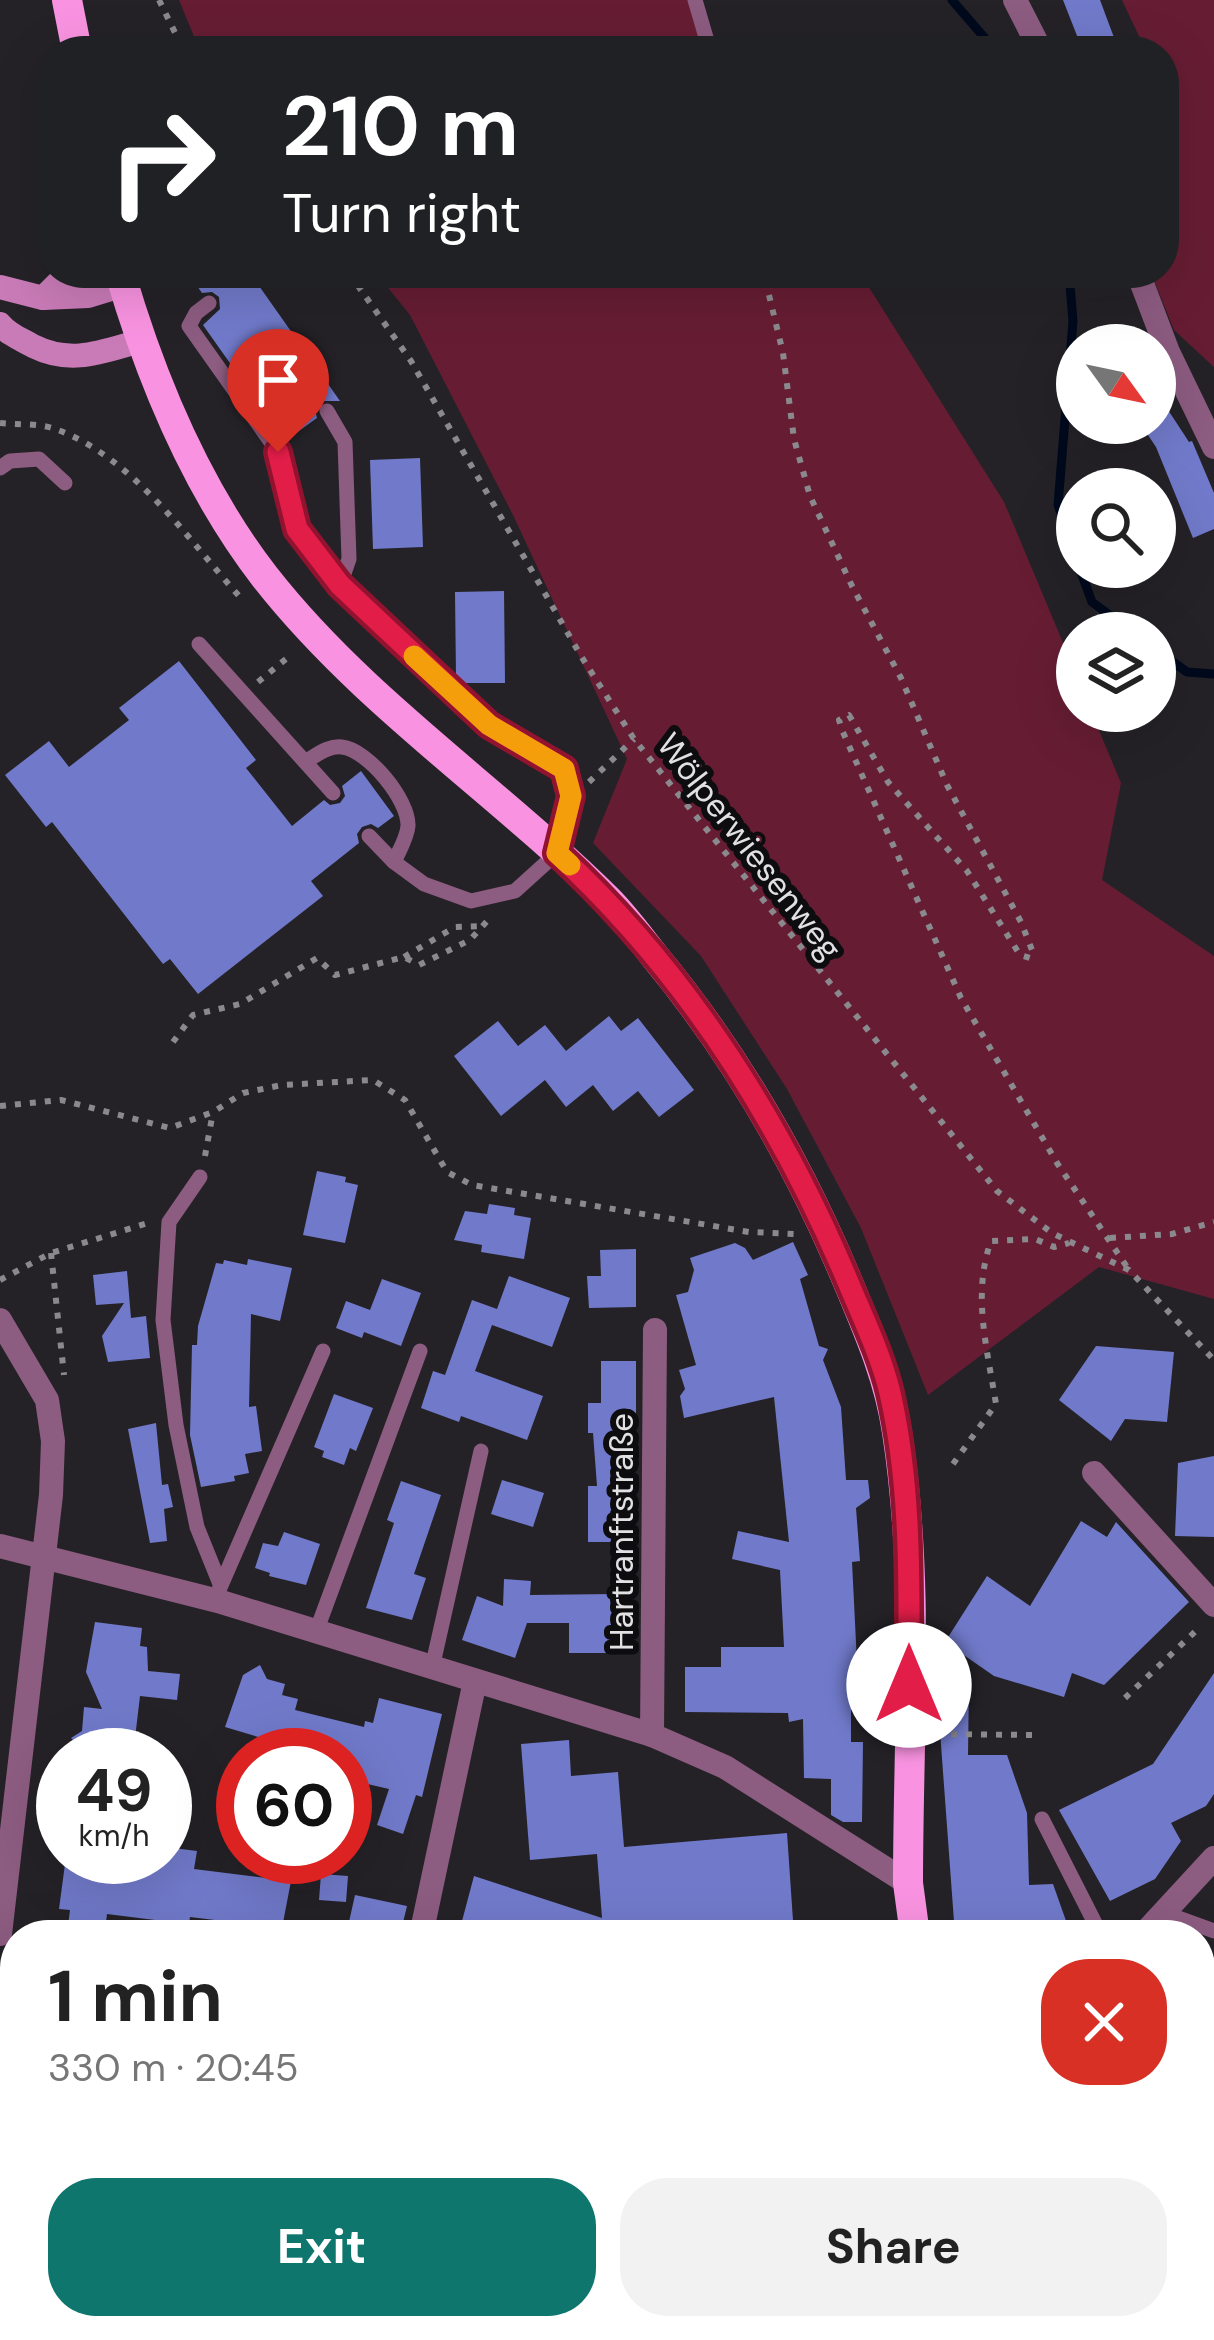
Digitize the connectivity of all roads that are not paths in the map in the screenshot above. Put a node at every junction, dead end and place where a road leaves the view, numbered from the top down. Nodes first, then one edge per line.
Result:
1 (67, 0) edge
2 (695, 0) edge
3 (1015, 0) edge
4 (73, 36) edge
5 (706, 36) edge
6 (1033, 36) edge
7 (0, 287) edge
8 (53, 288) edge
9 (104, 288) edge
10 (125, 288) edge
11 (1144, 288) edge
12 (43, 298) junction
13 (209, 303) dead end
14 (0, 324) edge
15 (140, 341) junction
16 (327, 411) dead end
17 (1214, 447) edge
18 (0, 468) edge
19 (64, 482) dead end
20 (340, 585) junction
21 (199, 644) dead end
22 (307, 761) junction
23 (333, 793) dead end
24 (369, 836) dead end
25 (557, 853) junction
26 (394, 862) junction
27 (200, 1178) road end
28 (0, 1320) edge
29 (655, 1330) dead end
30 (323, 1351) dead end
31 (420, 1351) dead end
32 (481, 1451) dead end
33 (1094, 1473) dead end
34 (0, 1546) edge
35 (44, 1555) junction
36 (219, 1593) junction
37 (1214, 1609) edge
38 (316, 1632) junction
39 (432, 1668) junction
40 (475, 1682) junction
41 (652, 1735) junction
42 (1042, 1819) dead end
43 (1214, 1858) edge
44 (908, 1883) junction
45 (1162, 1912) junction
46 (2, 1920) edge
47 (424, 1920) edge
48 (913, 1920) edge
49 (1093, 1920) edge
50 (1156, 1920) edge
51 (1184, 1920) edge

1 - 4 main road
2 - 5 lane
3 - 6 street
7 - 12 main road
8 - 12 main road
9 - 12 main road
10 - 15 main road
11 - 17 street
13 - 20 lane
14 - 15 main road
15 - 25 main road
16 - 20 lane
18 - 19 lane
20 - 25 lane
21 - 22 lane
22 - 23 lane
22 - 26 lane
24 - 26 lane
25 - 26 lane
25 - 44 main road
27 - 36 lane
28 - 35 street
29 - 41 street, Hartranftstraße
30 - 36 lane
31 - 38 lane
32 - 39 lane
33 - 37 street
34 - 35 street
35 - 36 street
35 - 46 street
36 - 38 street
38 - 39 street
39 - 40 street
40 - 41 street
40 - 47 street
41 - 44 street
42 - 49 lane
43 - 45 street
44 - 48 main road
45 - 50 street
45 - 51 lane

